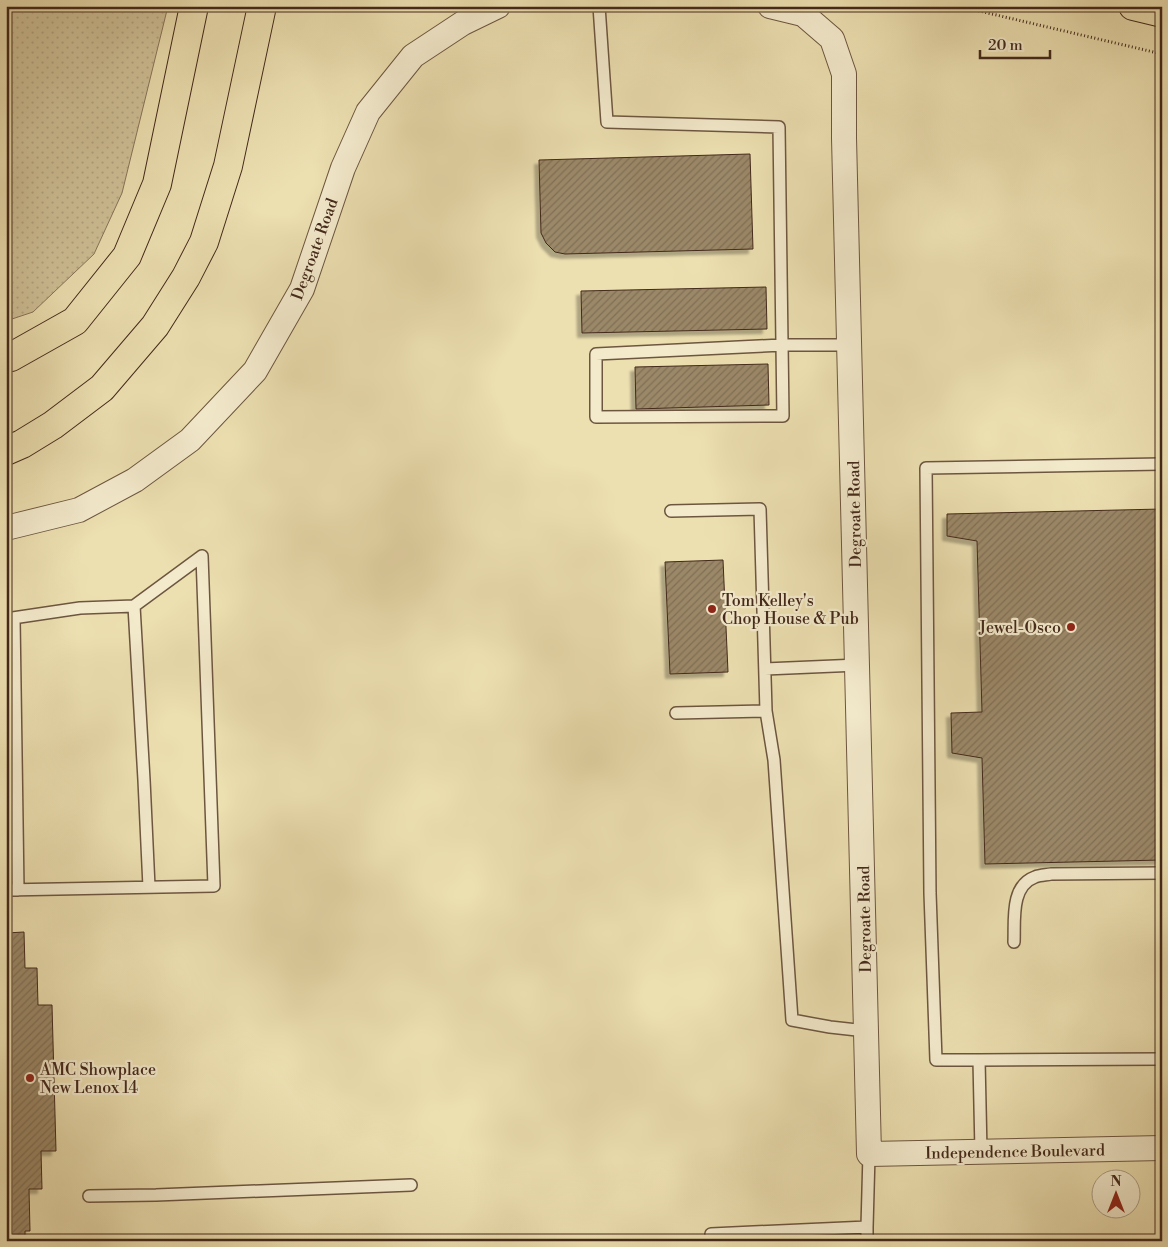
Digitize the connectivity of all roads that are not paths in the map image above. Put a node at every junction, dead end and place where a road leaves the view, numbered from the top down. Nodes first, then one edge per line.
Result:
1 (194, 6) edge
2 (262, 6) edge
3 (498, 6) edge
4 (599, 6) edge
5 (770, 6) edge
6 (1133, 6) edge
7 (1162, 12) edge
8 (782, 345) junction
9 (850, 345) junction
10 (6, 358) edge
11 (6, 451) edge
12 (1162, 464) edge
13 (671, 511) dead end
14 (6, 528) edge
15 (134, 606) junction
16 (10, 619) edge
17 (858, 665) junction
18 (765, 669) junction
19 (766, 710) junction
20 (676, 713) dead end
21 (1162, 873) edge
22 (149, 887) junction
23 (12, 890) edge
24 (1014, 942) dead end
25 (866, 1031) junction
26 (1162, 1059) edge
27 (979, 1060) junction
28 (1162, 1148) edge
29 (981, 1152) junction
30 (869, 1154) junction
31 (411, 1184) dead end
32 (89, 1196) dead end
33 (867, 1227) junction
34 (712, 1234) dead end
35 (867, 1241) edge

1 - 10 main road
2 - 11 main road
3 - 14 street, Degroate Road
4 - 8 lane
5 - 9 street, Degroate Road
6 - 7 main road
8 - 8 lane
8 - 9 lane
9 - 17 street, Degroate Road
12 - 27 lane
13 - 18 lane
15 - 16 lane
15 - 22 lane
15 - 22 lane
16 - 23 lane
17 - 18 lane
17 - 25 street, Degroate Road
18 - 19 lane
19 - 20 lane
19 - 25 lane
21 - 24 lane
22 - 23 lane
25 - 30 street, Degroate Road
26 - 27 lane
27 - 29 lane
28 - 29 street, Independence Boulevard
29 - 30 street, Independence Boulevard
30 - 33 lane
31 - 32 lane
33 - 34 lane
33 - 35 lane

